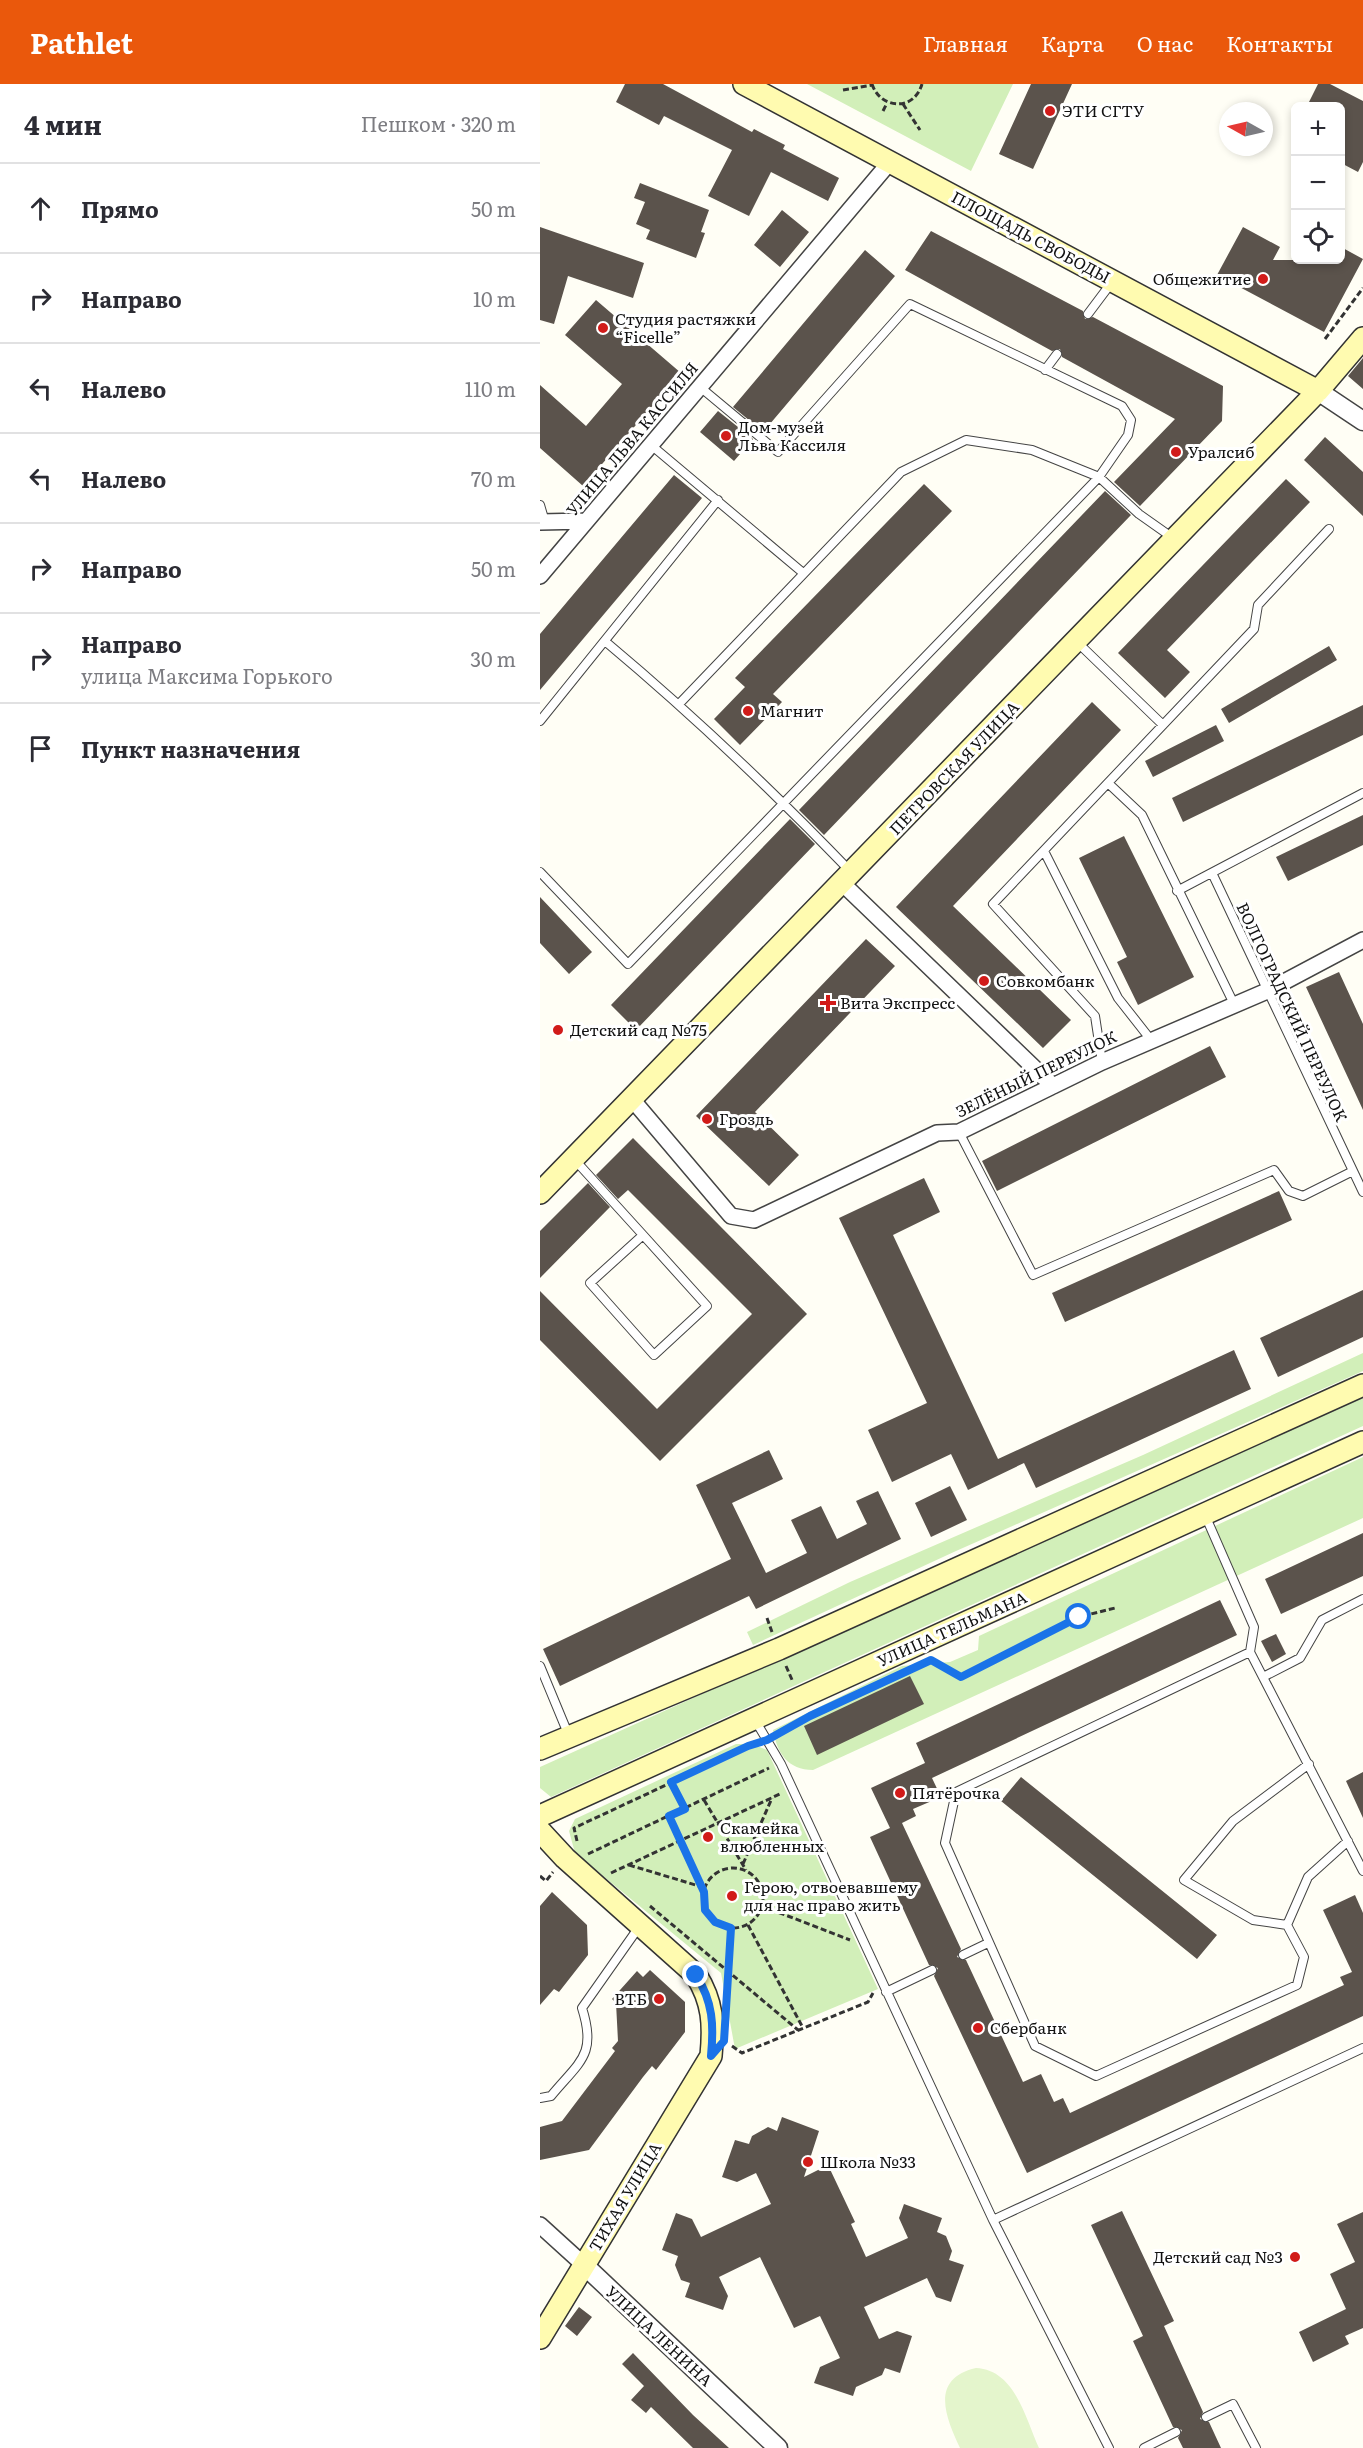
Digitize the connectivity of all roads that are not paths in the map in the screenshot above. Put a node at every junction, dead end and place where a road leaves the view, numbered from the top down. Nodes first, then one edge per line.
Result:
1 (744, 84) edge
2 (890, 162) junction
3 (1113, 281) junction
4 (1088, 314) dead end
5 (1363, 338) edge
6 (1057, 354) dead end
7 (1045, 370) junction
8 (700, 387) junction
9 (1318, 391) junction
10 (1363, 421) edge
11 (651, 444) junction
12 (1099, 477) junction
13 (718, 500) junction
14 (540, 505) edge
15 (586, 521) junction
16 (543, 522) edge
17 (1329, 529) dead end
18 (1174, 539) junction
19 (801, 572) junction
20 (540, 576) edge
21 (1076, 641) junction
22 (606, 642) junction
23 (679, 704) junction
24 (540, 721) edge
25 (1163, 725) junction
26 (1108, 783) junction
27 (1363, 793) edge
28 (783, 801) junction
29 (1044, 851) junction
30 (540, 872) edge
31 (1213, 875) junction
32 (847, 878) junction
33 (1177, 891) junction
34 (1363, 940) edge
35 (1268, 991) junction
36 (1234, 1004) junction
37 (1151, 1040) junction
38 (1102, 1062) junction
39 (1053, 1086) junction
40 (631, 1098) junction
41 (959, 1132) junction
42 (573, 1158) junction
43 (1353, 1171) junction
44 (1363, 1192) edge
45 (540, 1193) edge
46 (643, 1235) junction
47 (1363, 1385) edge
48 (1363, 1442) edge
49 (1204, 1514) junction
50 (1363, 1599) edge
51 (1250, 1652) junction
52 (540, 1666) edge
53 (1263, 1677) junction
54 (754, 1719) junction
55 (570, 1738) junction
56 (540, 1749) edge
57 (1309, 1764) junction
58 (540, 1816) edge
59 (542, 1839) edge
60 (1348, 1841) junction
61 (1363, 1871) edge
62 (1287, 1925) junction
63 (640, 1926) junction
64 (988, 1943) junction
65 (963, 1955) dead end
66 (932, 1970) dead end
67 (886, 1992) junction
68 (1363, 2048) edge
69 (540, 2098) edge
70 (993, 2220) junction
71 (540, 2225) edge
72 (584, 2265) junction
73 (540, 2338) edge
74 (1206, 2417) dead end
75 (1176, 2432) dead end
76 (778, 2448) edge
77 (1109, 2448) edge
78 (1144, 2448) edge
79 (1256, 2448) edge

1 - 2 main road, ПЛОЩАДЬ СВОБОДЫ
2 - 3 main road, ПЛОЩАДЬ СВОБОДЫ
2 - 8 street, УЛИЦА ЛЬВА КАССИЛЯ
3 - 4 lane
3 - 9 main road, ПЛОЩАДЬ СВОБОДЫ
5 - 9 main road, ПЕТРОВСКАЯ УЛИЦА
6 - 7 lane
7 - 8 lane
7 - 12 lane
8 - 11 street, УЛИЦА ЛЬВА КАССИЛЯ
9 - 10 street
9 - 18 main road, ПЕТРОВСКАЯ УЛИЦА
11 - 13 lane
11 - 15 street, УЛИЦА ЛЬВА КАССИЛЯ
12 - 18 lane
12 - 19 lane
12 - 28 lane
13 - 19 lane
13 - 22 lane
14 - 16 lane
15 - 16 street
15 - 20 street, УЛИЦА ЛЬВА КАССИЛЯ
17 - 25 lane
18 - 21 main road, ПЕТРОВСКАЯ УЛИЦА
19 - 23 lane
21 - 25 lane
21 - 32 main road, ПЕТРОВСКАЯ УЛИЦА
22 - 23 lane
22 - 24 lane
23 - 28 lane
25 - 26 lane
26 - 29 lane
26 - 33 lane
27 - 31 lane
28 - 30 lane
28 - 32 lane
29 - 37 lane
29 - 38 lane
31 - 33 lane
31 - 35 lane, ВОЛГОГРАДСКИЙ ПЕРЕУЛОК
32 - 39 street
32 - 40 main road, ПЕТРОВСКАЯ УЛИЦА
33 - 36 lane
34 - 35 street, ЗЕЛЁНЫЙ ПЕРЕУЛОК
35 - 36 street, ЗЕЛЁНЫЙ ПЕРЕУЛОК
35 - 43 lane, ВОЛГОГРАДСКИЙ ПЕРЕУЛОК
36 - 37 street, ЗЕЛЁНЫЙ ПЕРЕУЛОК
37 - 38 street, ЗЕЛЁНЫЙ ПЕРЕУЛОК
38 - 39 street, ЗЕЛЁНЫЙ ПЕРЕУЛОК
39 - 41 street, ЗЕЛЁНЫЙ ПЕРЕУЛОК
40 - 41 street, ЗЕЛЁНЫЙ ПЕРЕУЛОК
40 - 42 main road, ПЕТРОВСКАЯ УЛИЦА
41 - 43 lane
42 - 45 main road, ПЕТРОВСКАЯ УЛИЦА
42 - 46 lane
43 - 44 lane, ВОЛГОГРАДСКИЙ ПЕРЕУЛОК
46 - 46 lane
47 - 55 main road
48 - 49 main road, УЛИЦА ТЕЛЬМАНА
49 - 51 lane
49 - 54 main road, УЛИЦА ТЕЛЬМАНА
50 - 53 lane
51 - 53 lane
51 - 64 lane
52 - 55 lane
53 - 57 lane
54 - 58 main road, УЛИЦА ТЕЛЬМАНА
54 - 67 lane
55 - 56 main road
57 - 60 lane
57 - 62 lane
59 - 63 main road
60 - 61 lane
60 - 62 lane
62 - 64 lane
63 - 69 lane
63 - 72 main road, ТИХАЯ УЛИЦА
64 - 65 lane
66 - 67 lane
67 - 70 lane
68 - 70 lane
70 - 77 lane
71 - 72 street, УЛИЦА ЛЕНИНА
72 - 73 main road, ТИХАЯ УЛИЦА
72 - 76 street, УЛИЦА ЛЕНИНА
74 - 79 lane
75 - 78 lane

